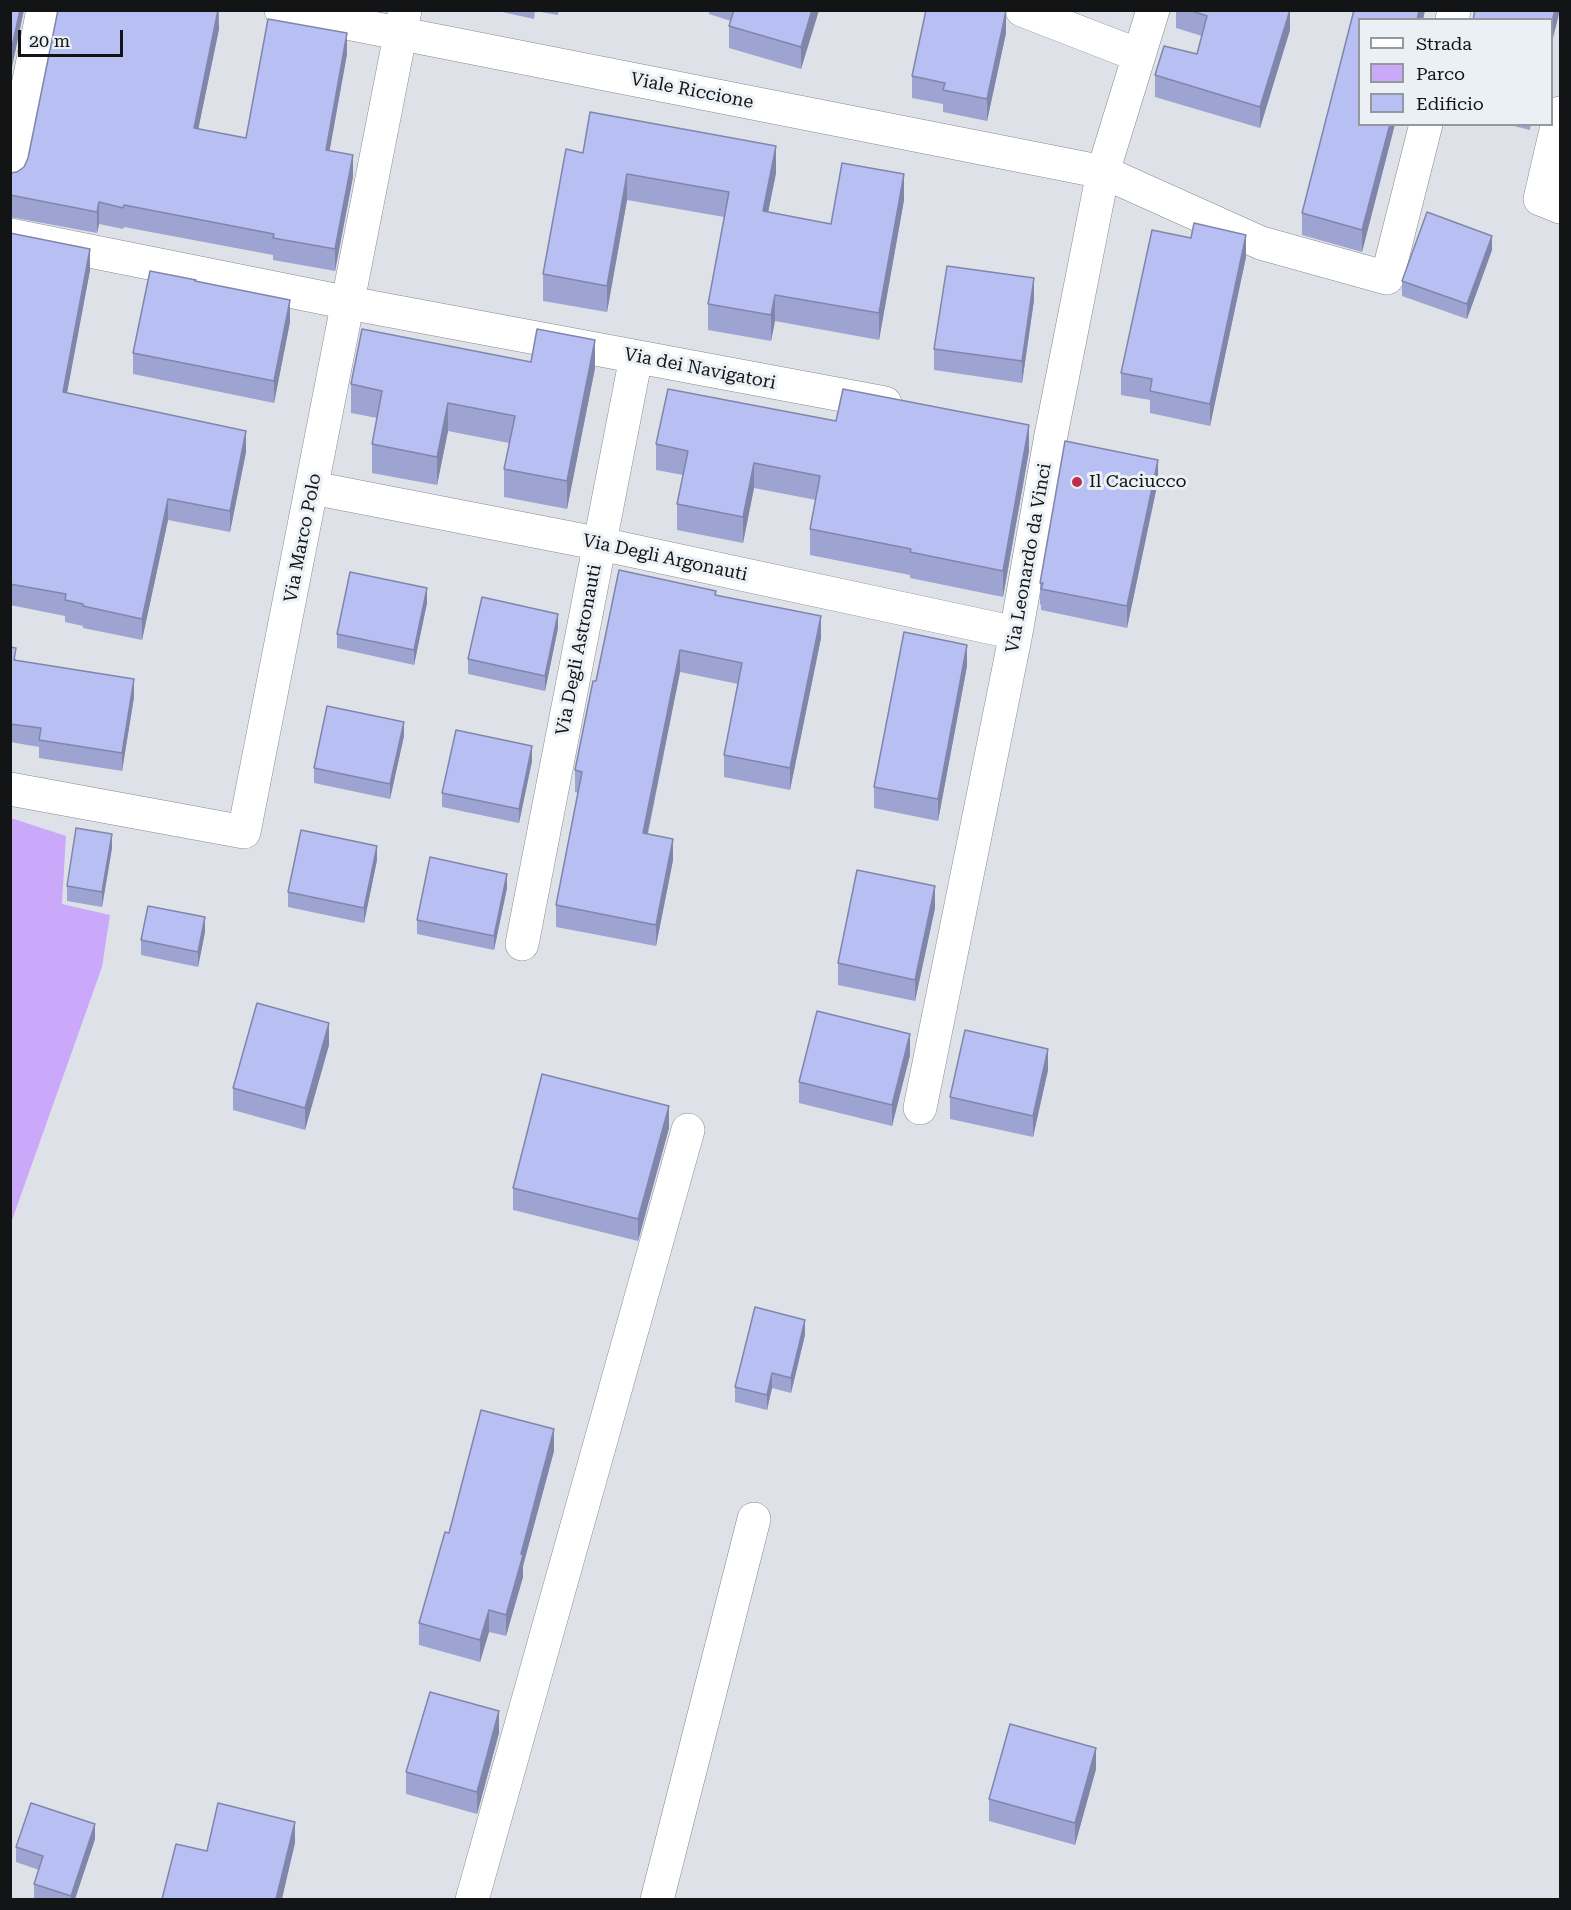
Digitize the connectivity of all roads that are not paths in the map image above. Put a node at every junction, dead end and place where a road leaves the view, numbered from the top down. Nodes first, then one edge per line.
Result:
1 (43, 10) edge
2 (281, 10) edge
3 (1023, 10) edge
4 (1153, 10) edge
5 (402, 22) edge
6 (1138, 55) junction
7 (1560, 113) edge
8 (1425, 126) edge
9 (1103, 172) junction
10 (10, 176) edge
11 (1560, 207) edge
12 (10, 235) edge
13 (349, 303) junction
14 (636, 357) junction
15 (913, 409) edge
16 (1017, 428) edge
17 (1052, 435) junction
18 (313, 488) junction
19 (600, 544) junction
20 (1016, 633) junction
21 (10, 789) edge
22 (522, 944) dead end
23 (920, 1108) dead end
24 (688, 1130) dead end
25 (754, 1519) dead end
26 (472, 1899) edge
27 (657, 1899) edge

1 - 10 street
2 - 5 street, Viale Riccione
3 - 6 street
4 - 6 street, Via Leonardo da Vinci
5 - 9 street, Viale Riccione
5 - 13 street, Via Marco Polo
6 - 9 street, Via Leonardo da Vinci
7 - 11 street
8 - 9 street, Viale Riccione
9 - 17 street, Via Leonardo da Vinci
12 - 13 street, Via dei Navigatori
13 - 14 street, Via dei Navigatori
13 - 18 street, Via Marco Polo
14 - 15 street, Via dei Navigatori
14 - 19 street, Via Degli Astronauti
16 - 17 street
17 - 20 street, Via Leonardo da Vinci
18 - 19 street, Via Degli Argonauti
18 - 21 street, Via Marco Polo
19 - 20 street, Via Degli Argonauti
19 - 22 street, Via Degli Astronauti
20 - 23 street, Via Leonardo da Vinci
24 - 26 street
25 - 27 street

